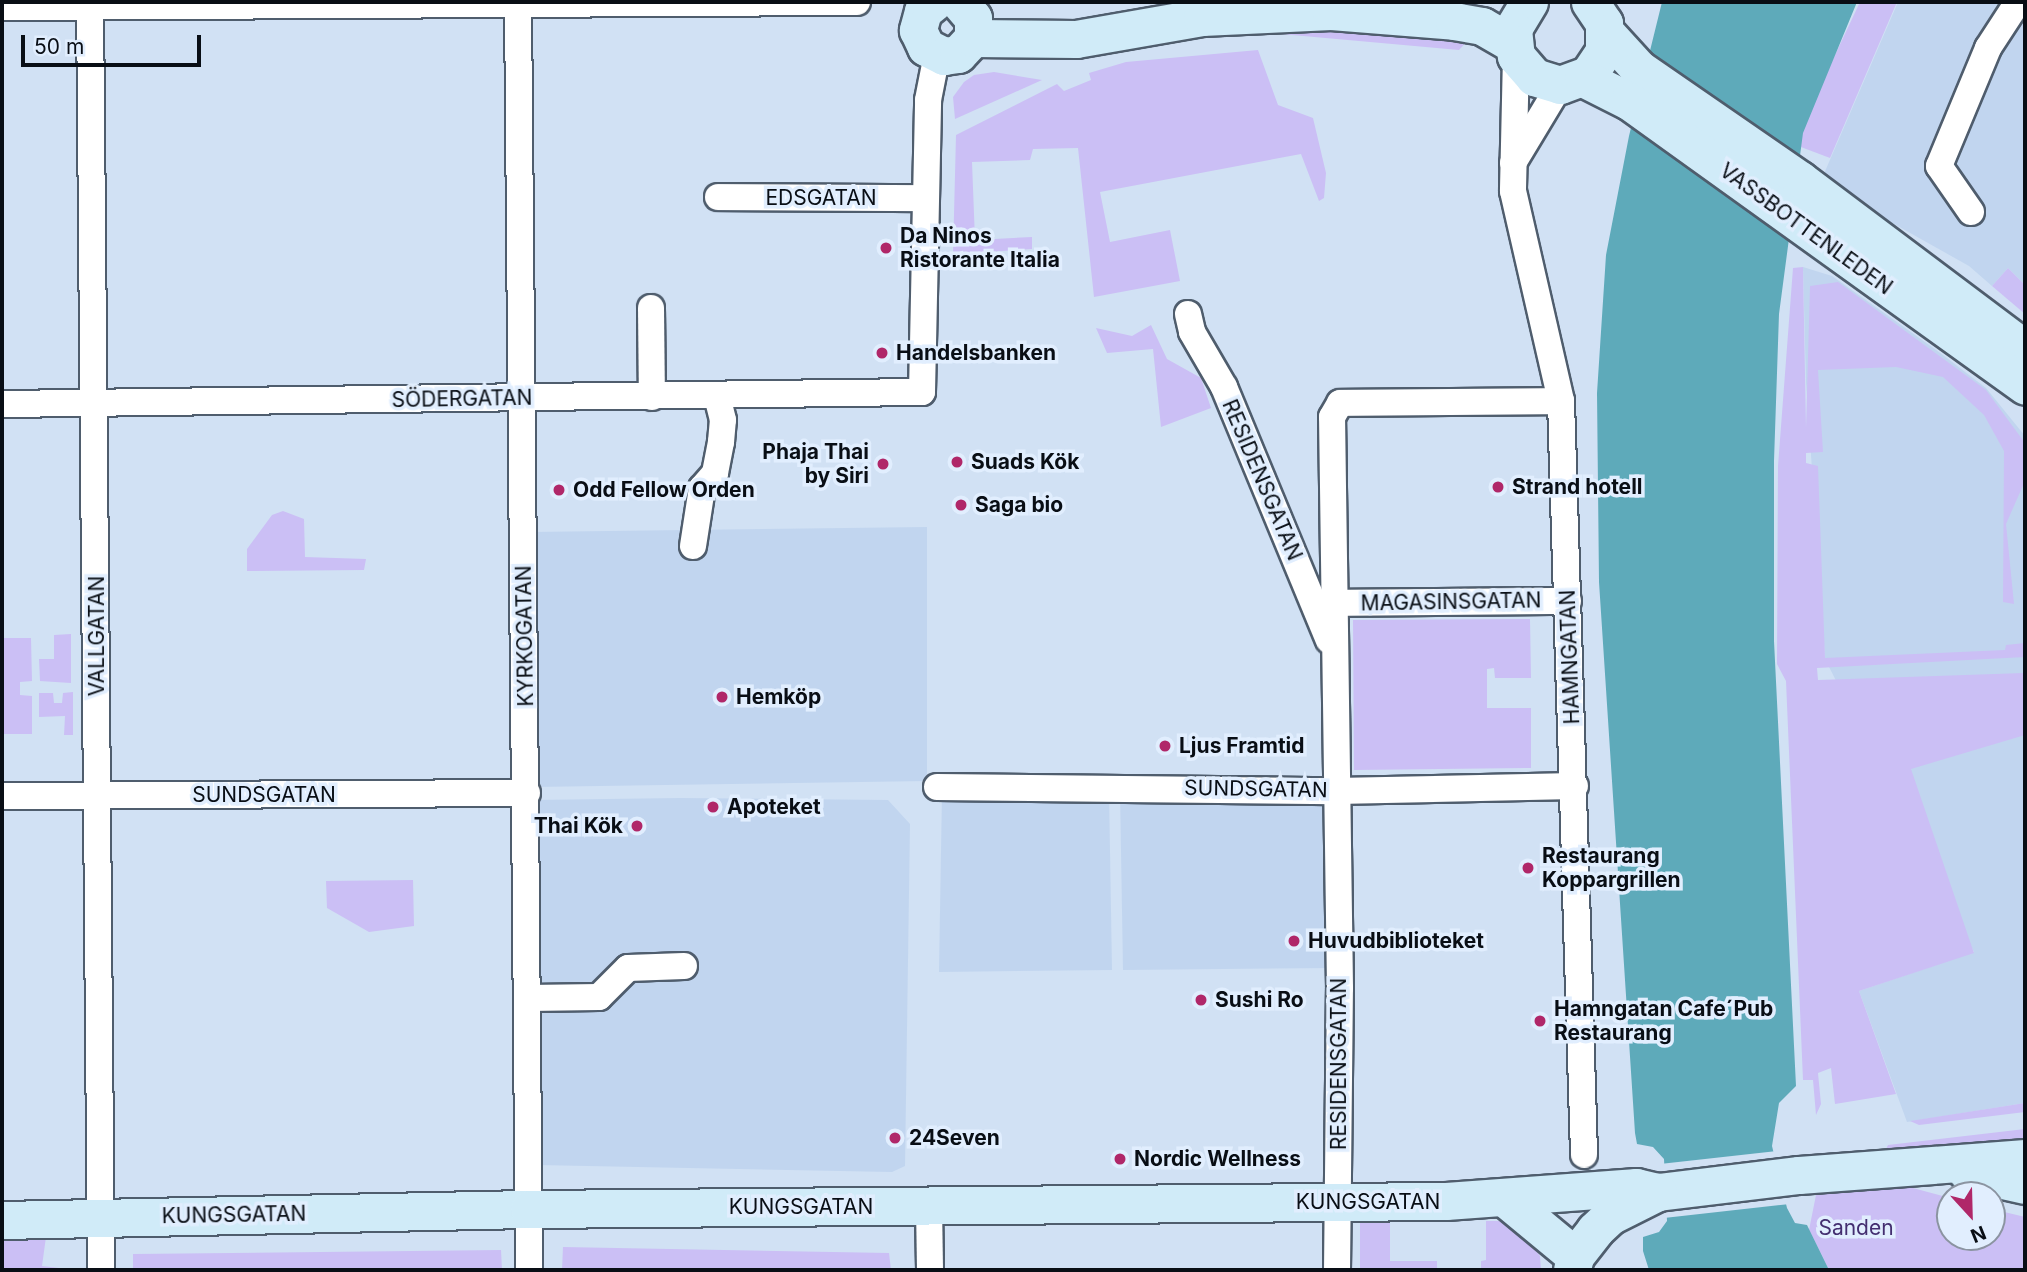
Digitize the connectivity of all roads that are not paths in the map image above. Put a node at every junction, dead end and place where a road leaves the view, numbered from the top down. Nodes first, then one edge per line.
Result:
1 (857, 2) edge
2 (934, 2) edge
3 (958, 2) edge
4 (1262, 2) edge
5 (1529, 2) edge
6 (2018, 2) edge
7 (518, 3) edge
8 (90, 4) edge
9 (2, 7) edge
10 (1600, 15) edge
11 (1202, 17) junction
12 (973, 38) junction
13 (1514, 50) junction
14 (937, 54) junction
15 (1571, 81) junction
16 (1634, 85) junction
17 (1512, 164) junction
18 (718, 197) dead end
19 (925, 198) junction
20 (1971, 212) dead end
21 (651, 308) dead end
22 (1188, 314) dead end
23 (2025, 349) edge
24 (2025, 386) edge
25 (718, 396) junction
26 (652, 397) junction
27 (522, 398) junction
28 (1561, 401) junction
29 (94, 402) junction
30 (2, 404) edge
31 (693, 546) dead end
32 (1568, 601) junction
33 (1334, 603) junction
34 (1332, 648) junction
35 (1575, 786) junction
36 (937, 787) dead end
37 (1336, 791) junction
38 (527, 793) junction
39 (2, 796) edge
40 (98, 796) junction
41 (684, 966) dead end
42 (530, 998) junction
43 (1584, 1155) dead end
44 (2025, 1158) edge
45 (1936, 1166) junction
46 (2025, 1185) edge
47 (1658, 1192) junction
48 (1506, 1199) junction
49 (1338, 1202) junction
50 (929, 1205) junction
51 (529, 1209) junction
52 (100, 1217) junction
53 (2, 1220) edge
54 (1573, 1263) edge
55 (101, 1270) edge
56 (529, 1270) edge
57 (930, 1270) edge
58 (1337, 1270) edge

1 - 7 street
2 - 14 street
3 - 12 street
4 - 11 street
5 - 13 street
6 - 20 street
7 - 8 street
7 - 27 street, KYRKOGATAN
8 - 9 street
8 - 29 street, VALLGATAN
10 - 15 street
10 - 16 street, VASSBOTTENLEDEN
11 - 12 street
11 - 13 street, VASSBOTTENLEDEN
12 - 14 street
13 - 15 street, VASSBOTTENLEDEN
13 - 17 street, HAMNGATAN
14 - 19 street
15 - 16 street, VASSBOTTENLEDEN
15 - 17 street
16 - 23 street, VASSBOTTENLEDEN
16 - 24 street, VASSBOTTENLEDEN
17 - 28 street, HAMNGATAN
18 - 19 street, EDSGATAN
19 - 25 street, SÖDERGATAN
21 - 26 street
22 - 34 street, RESIDENSGATAN
25 - 26 street, SÖDERGATAN
25 - 31 street
26 - 27 street, SÖDERGATAN
27 - 29 street, SÖDERGATAN
27 - 38 street, KYRKOGATAN
28 - 32 street, HAMNGATAN
28 - 33 street, RESIDENSGATAN
29 - 30 street, SÖDERGATAN
29 - 40 street, VALLGATAN
32 - 33 street, MAGASINSGATAN
32 - 35 street, HAMNGATAN
33 - 34 street, RESIDENSGATAN
34 - 37 street, RESIDENSGATAN
35 - 37 street, SUNDSGATAN
35 - 43 street, HAMNGATAN
36 - 37 street, SUNDSGATAN
37 - 49 street, RESIDENSGATAN
38 - 40 street, SUNDSGATAN
38 - 42 street, KYRKOGATAN
39 - 40 street, SUNDSGATAN
40 - 52 street, VALLGATAN
41 - 42 street
42 - 51 street, KYRKOGATAN
44 - 45 street
45 - 46 street
45 - 47 street
47 - 48 street, KUNGSGATAN
47 - 54 street
48 - 49 street, KUNGSGATAN
48 - 54 street
49 - 50 street, KUNGSGATAN
49 - 58 street, RESIDENSGATAN
50 - 51 street, KUNGSGATAN
50 - 57 street
51 - 52 street, KUNGSGATAN
51 - 56 street, KYRKOGATAN
52 - 53 street, KUNGSGATAN
52 - 55 street, VALLGATAN

